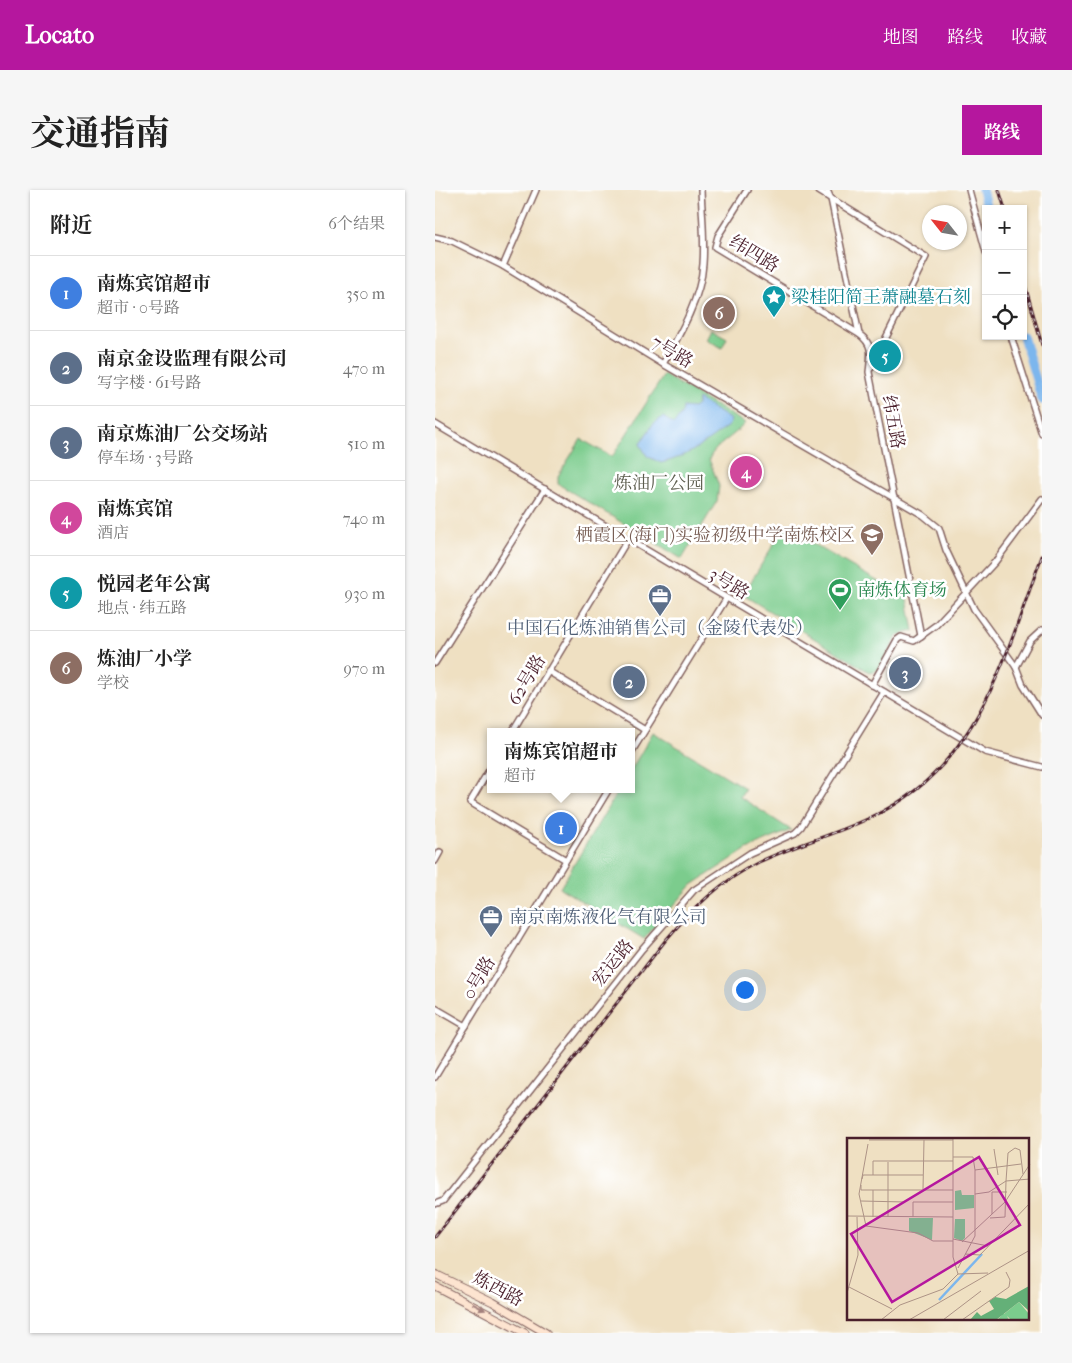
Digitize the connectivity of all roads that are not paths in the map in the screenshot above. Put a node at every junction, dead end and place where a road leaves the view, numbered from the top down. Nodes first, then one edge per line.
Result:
1 (536, 190) edge
2 (701, 190) edge
3 (747, 190) edge
4 (817, 190) edge
5 (827, 190) edge
6 (969, 190) edge
7 (831, 199) junction
8 (435, 237) edge
9 (985, 250) edge
10 (503, 266) junction
11 (859, 334) junction
12 (1012, 340) edge
13 (663, 364) junction
14 (869, 372) junction
15 (435, 424) edge
16 (1042, 434) edge
17 (545, 489) junction
18 (892, 496) junction
19 (1042, 499) edge
20 (628, 539) junction
21 (965, 593) junction
22 (726, 599) junction
23 (1042, 630) edge
24 (921, 636) junction
25 (435, 663) edge
26 (1016, 667) junction
27 (549, 671) junction
28 (872, 685) junction
29 (884, 692) junction
30 (1042, 715) edge
31 (514, 728) edge
32 (645, 730) junction
33 (635, 746) edge
34 (1042, 767) edge
35 (487, 774) edge
36 (607, 793) edge
37 (440, 852) dead end
38 (567, 860) junction
39 (435, 861) edge
40 (435, 1008) edge
41 (466, 1026) junction
42 (435, 1077) edge
43 (435, 1204) edge
44 (435, 1274) edge
45 (435, 1286) edge
46 (525, 1333) edge
47 (546, 1333) edge

1 - 10 street
2 - 13 street
3 - 11 street, 纬四路
4 - 7 street
5 - 7 street, 纬五路
6 - 9 street
7 - 11 street, 纬五路
7 - 14 street
8 - 10 street, 7号路
10 - 13 street, 7号路
11 - 14 street, 纬五路
12 - 16 street
13 - 18 street, 7号路
14 - 18 street, 纬五路
15 - 17 street, 3号路
17 - 20 street, 3号路
17 - 25 street
18 - 21 street, 7号路
18 - 24 street, 纬五路
19 - 21 street
20 - 22 street, 3号路
20 - 27 street, 62号路
21 - 24 street
21 - 26 street, 7号路
22 - 28 street, 3号路
22 - 32 street
23 - 26 street
24 - 28 street
26 - 30 street, 7号路
27 - 31 street, 62号路
27 - 32 street
28 - 29 street, 3号路
29 - 34 street, 3号路
29 - 43 street, 宏运路
32 - 33 street
35 - 38 street
36 - 38 street, 0号路
37 - 39 street
38 - 41 street, 0号路
40 - 41 street
41 - 42 street, 0号路
44 - 47 main road, 炼西路
45 -> 46 main road, 炼西路

